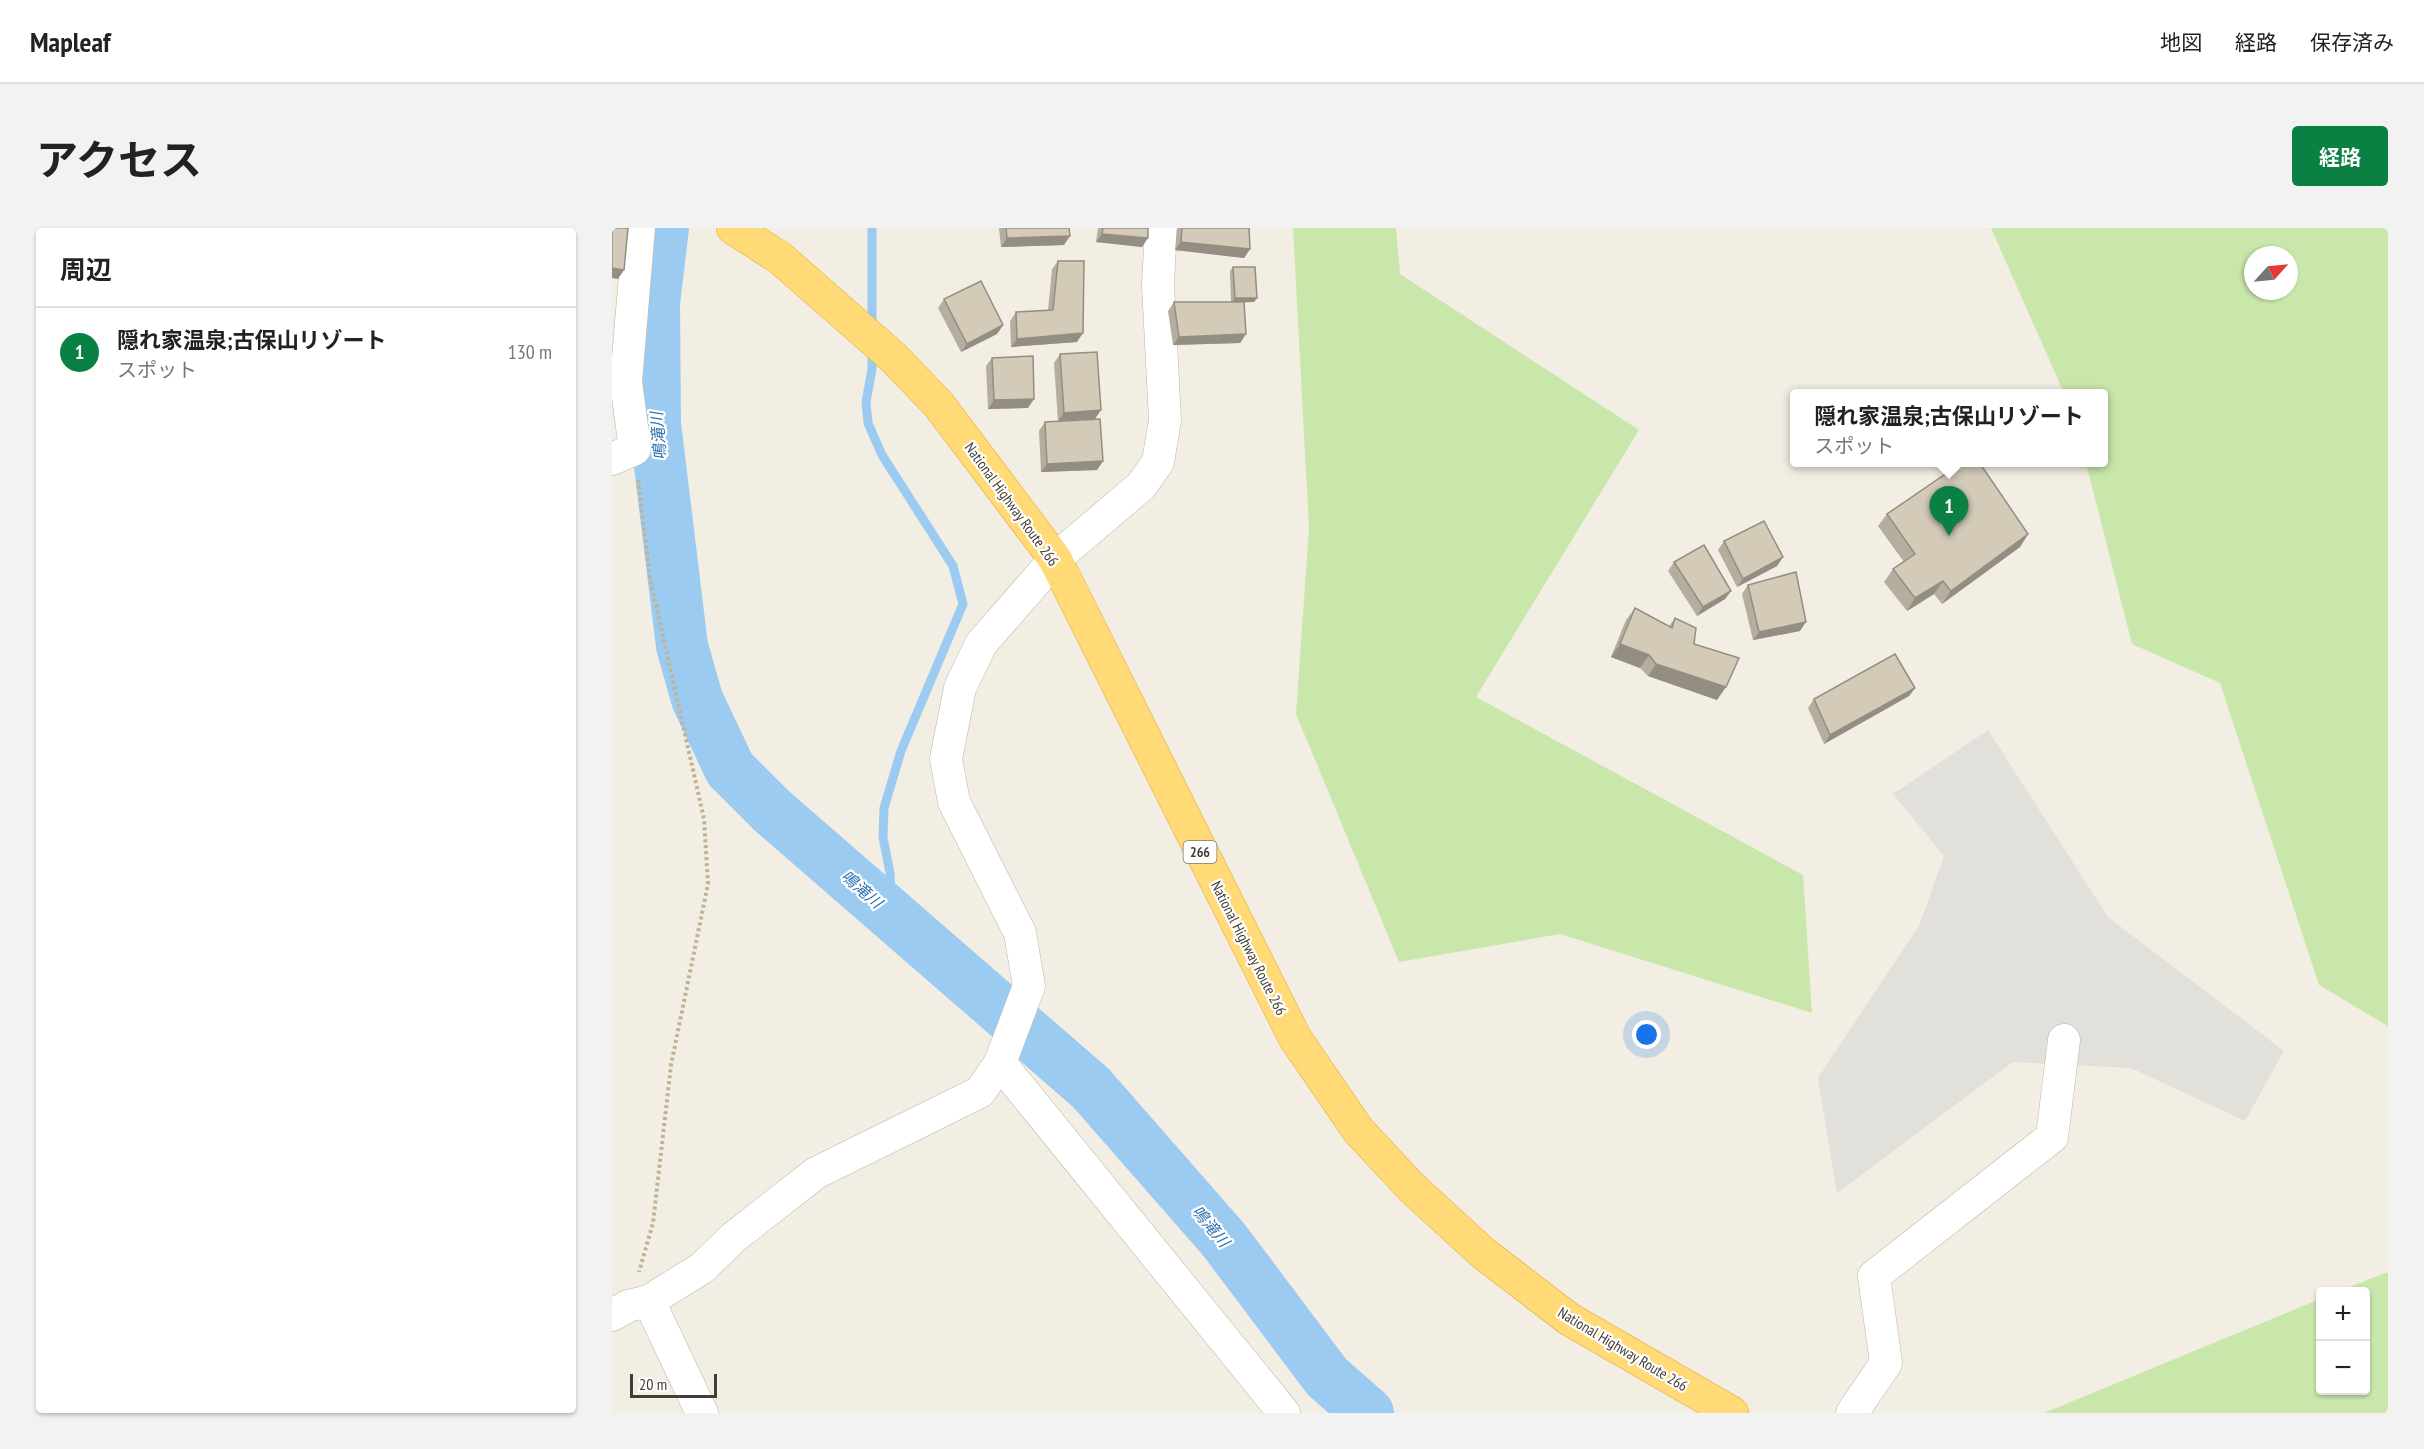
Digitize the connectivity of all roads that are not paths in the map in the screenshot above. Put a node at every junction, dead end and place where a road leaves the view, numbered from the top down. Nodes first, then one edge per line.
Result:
1 (639, 228) edge
2 (733, 228) edge
3 (1161, 228) edge
4 (623, 454) edge
5 (1055, 559) junction
6 (2064, 1040) dead end
7 (1000, 1063) junction
8 (630, 1308) edge
9 (702, 1413) edge
10 (1284, 1413) edge
11 (1732, 1413) edge
12 (1852, 1413) edge

1 - 4 street
2 - 5 highway, National Highway Route 266 / 266
3 - 5 street
5 - 7 street
5 - 11 highway, National Highway Route 266 / 266
6 - 12 street
7 - 8 street
7 - 10 street
8 - 9 street

